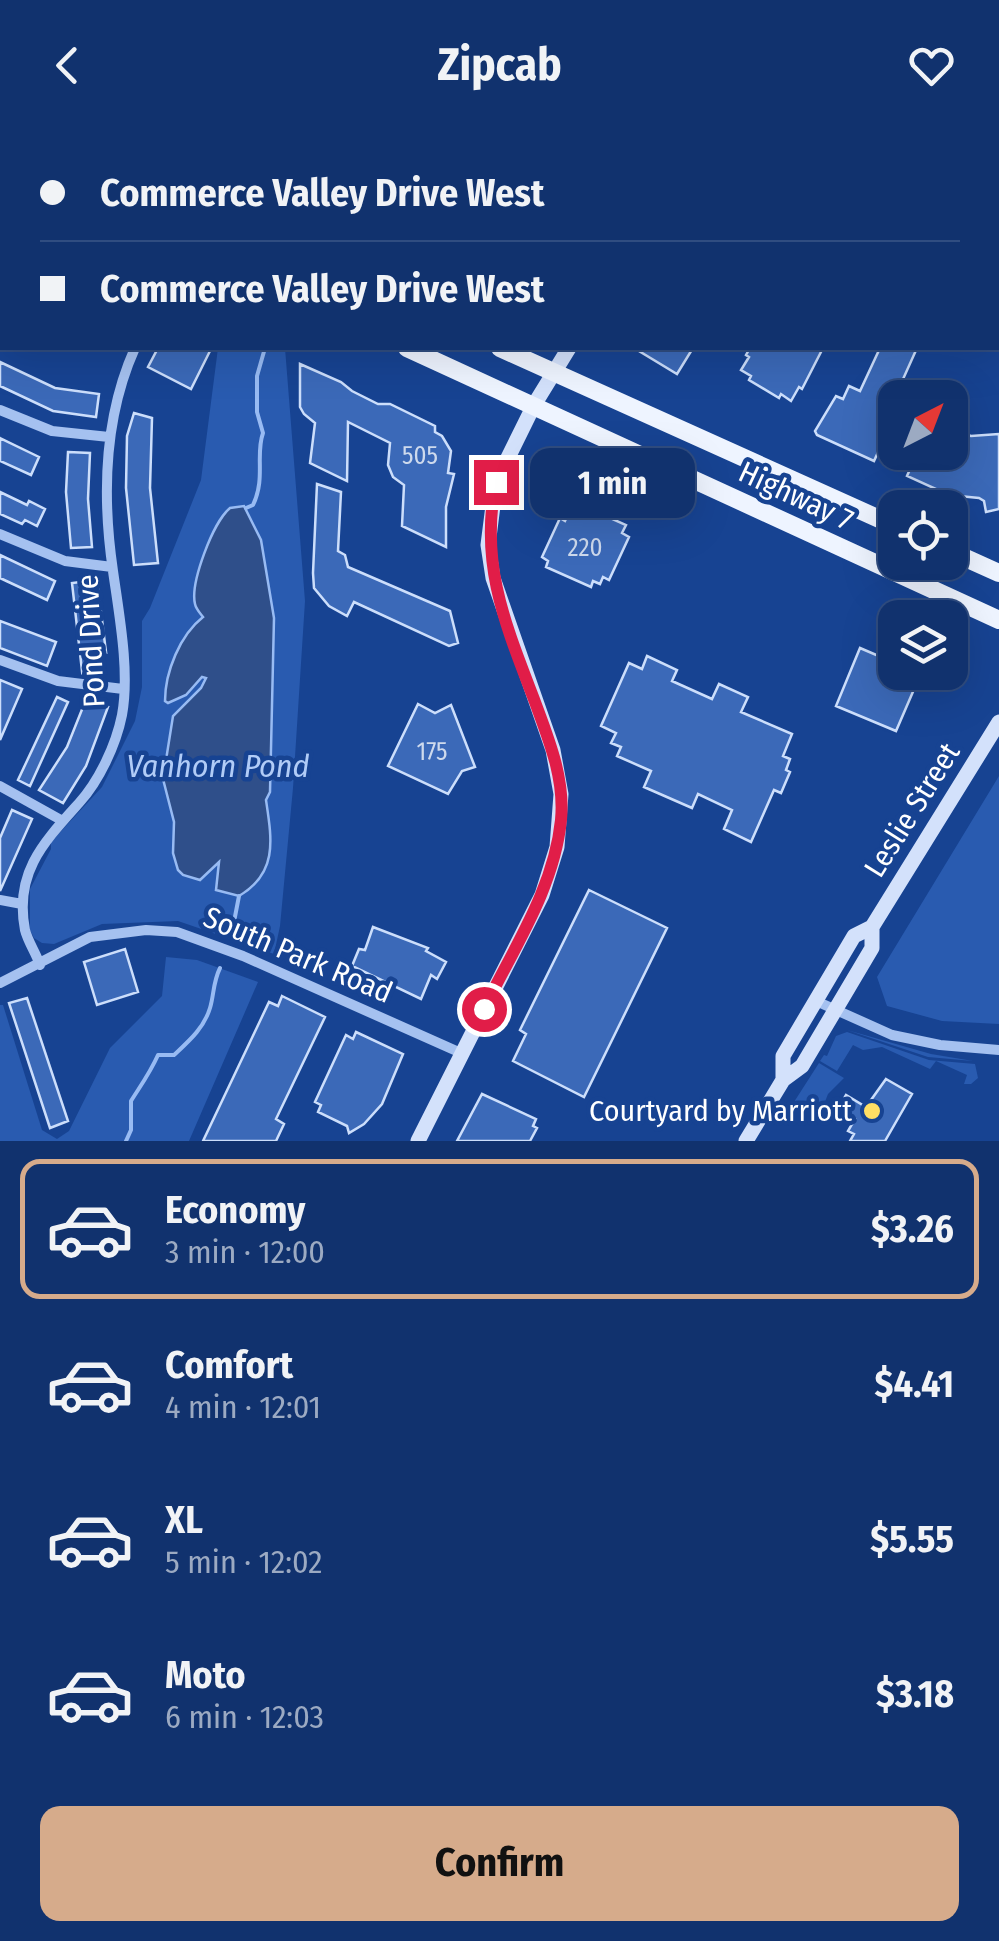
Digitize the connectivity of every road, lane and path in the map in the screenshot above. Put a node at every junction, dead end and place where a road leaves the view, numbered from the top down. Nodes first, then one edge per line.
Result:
1 (135, 350) edge
2 (412, 350) edge
3 (505, 350) edge
4 (568, 350) edge
5 (553, 371) junction
6 (538, 398) junction
7 (0, 410) edge
8 (109, 437) junction
9 (878, 518) edge
10 (0, 534) edge
11 (968, 559) edge
12 (112, 567) junction
13 (999, 573) edge
14 (999, 620) edge
15 (0, 660) edge
16 (123, 690) junction
17 (999, 722) edge
18 (0, 786) edge
19 (61, 820) junction
20 (0, 900) edge
21 (22, 904) junction
22 (872, 927) junction
23 (40, 964) junction
24 (0, 983) edge
25 (816, 1001) junction
26 (836, 1009) junction
27 (999, 1050) edge
28 (461, 1054) junction
29 (783, 1080) junction
30 (418, 1141) edge
31 (746, 1141) edge

1 - 8 street, Pond Drive
2 - 6 main road, Highway 7
3 - 5 main road, Highway 7
4 - 5 street
5 - 6 street
5 - 9 main road, Highway 7
6 - 14 main road, Highway 7
6 - 28 street
7 - 8 street
8 - 12 street, Pond Drive
10 - 12 street
11 - 13 main road
12 - 16 street, Pond Drive
15 - 16 street
16 - 19 street, Pond Drive
17 - 22 street, Leslie Street
18 - 19 street
19 - 21 street, Pond Drive
20 - 21 street
21 - 23 street
22 - 25 street, Leslie Street
22 - 26 street, Leslie Street
23 - 24 street, South Park Road
23 - 28 street, South Park Road
25 - 26 street
25 - 29 street, Leslie Street
26 - 27 street
26 - 29 street, Leslie Street
28 - 30 street
29 - 31 street, Leslie Street

